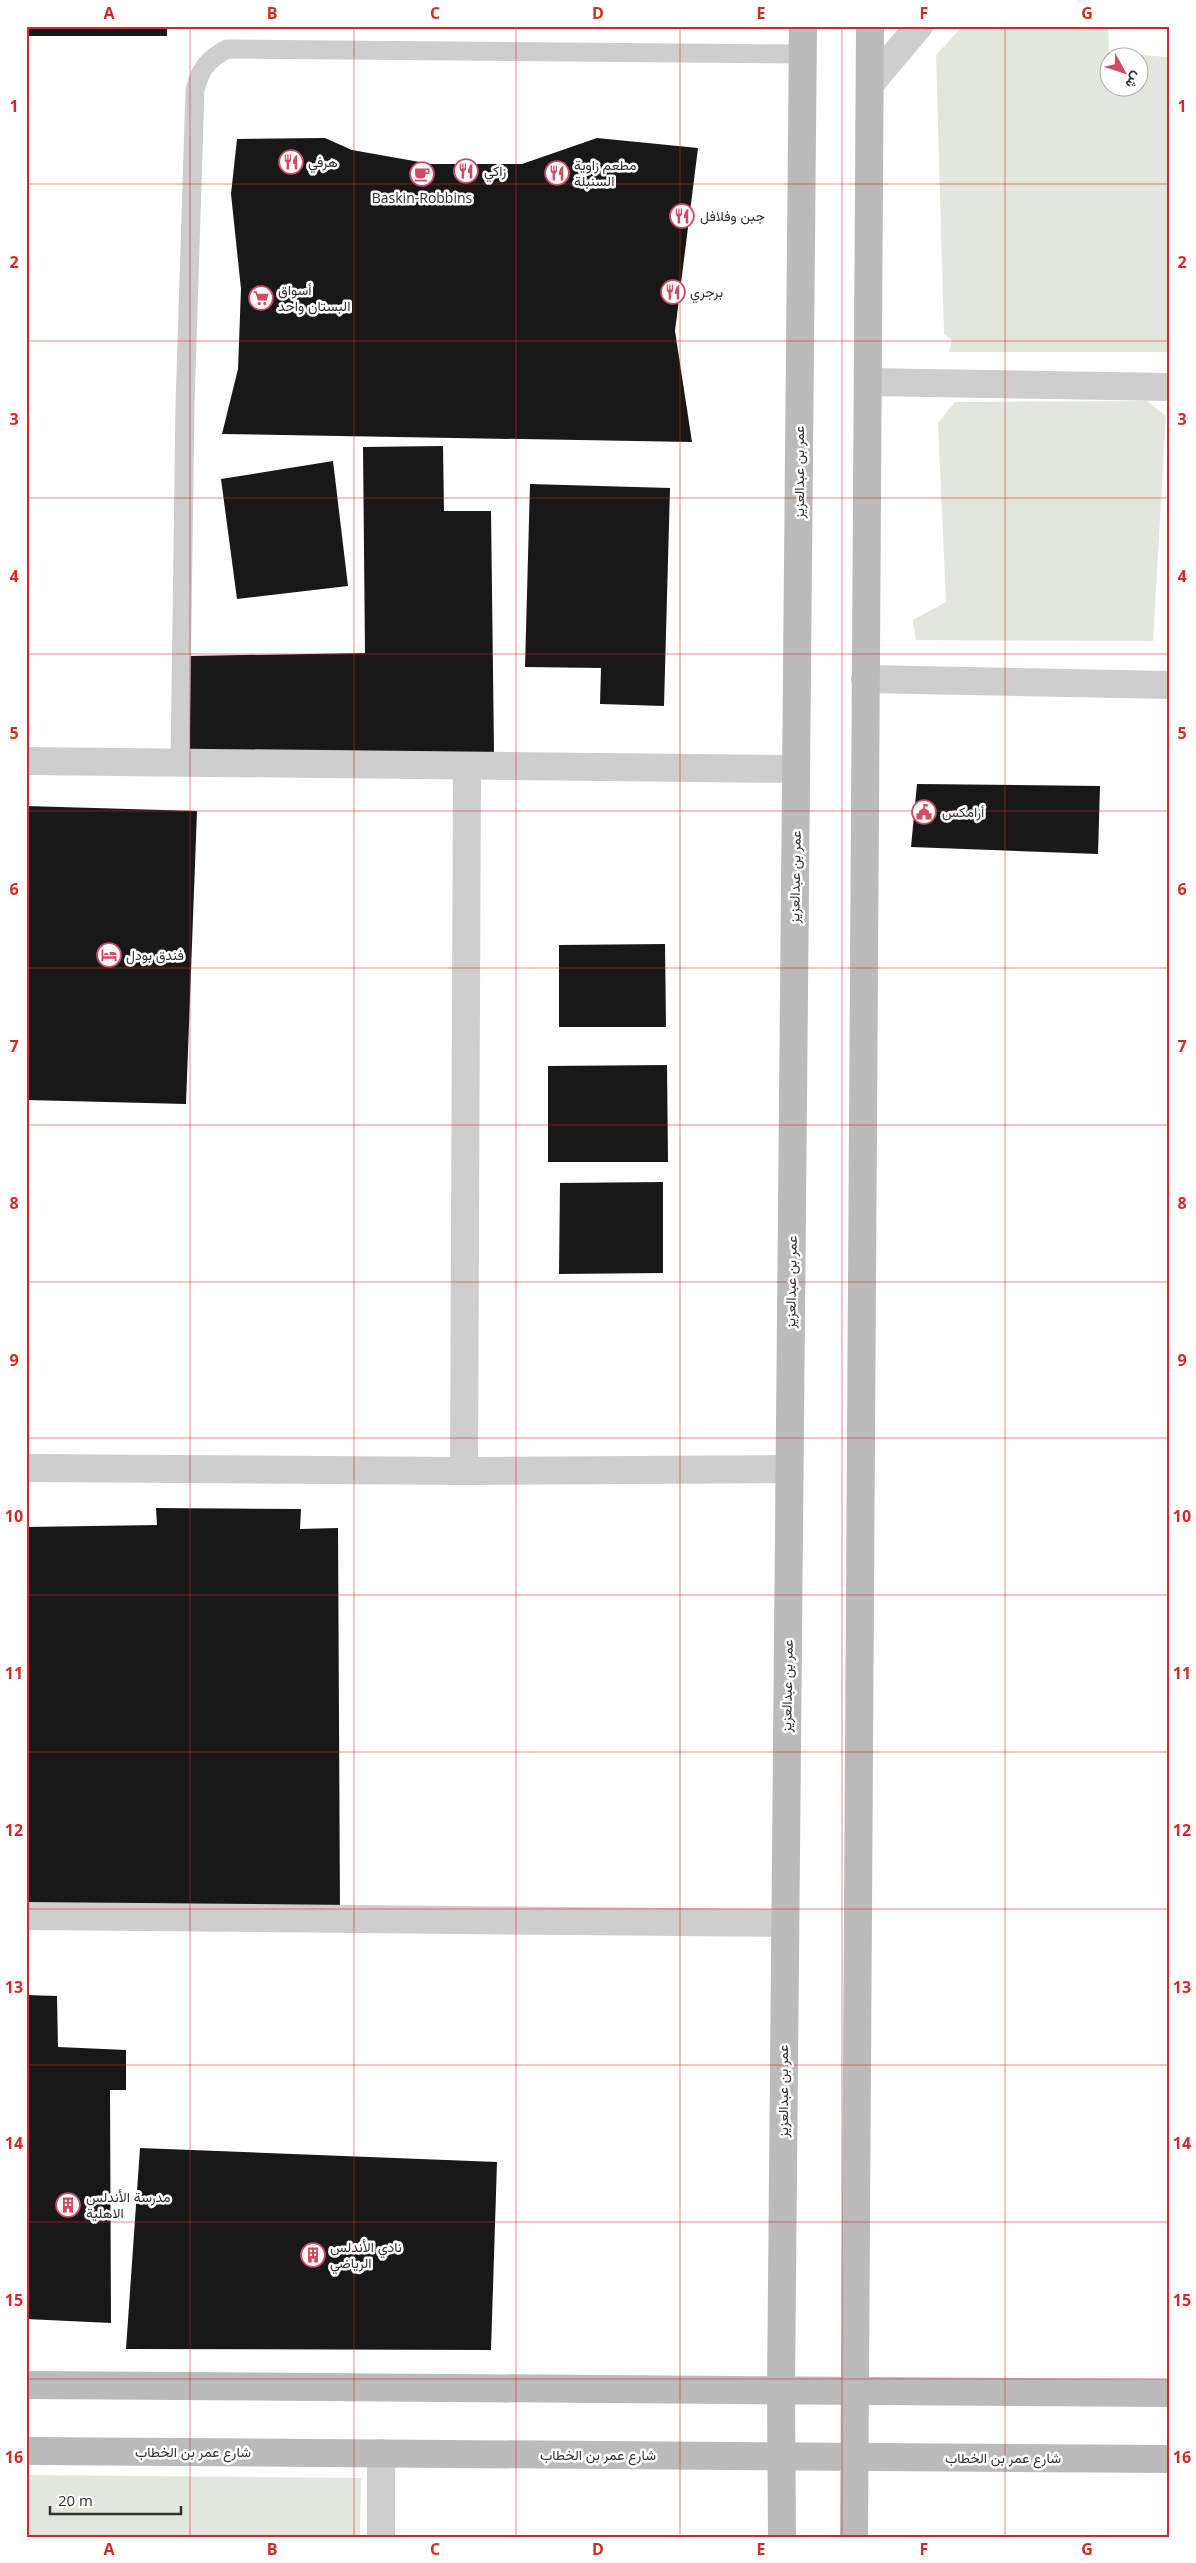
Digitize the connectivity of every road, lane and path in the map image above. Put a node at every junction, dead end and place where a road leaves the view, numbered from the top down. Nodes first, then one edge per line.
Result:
1 (803, 26) edge
2 (870, 26) edge
3 (919, 26) edge
4 (803, 54) junction
5 (870, 84) junction
6 (868, 382) junction
7 (1170, 387) edge
8 (866, 679) junction
9 (1170, 685) edge
10 (26, 761) edge
11 (180, 763) junction
12 (467, 766) junction
13 (796, 769) junction
14 (26, 1468) edge
15 (790, 1469) junction
16 (464, 1470) junction
17 (26, 1916) edge
18 (785, 1923) junction
19 (26, 2385) edge
20 (854, 2390) junction
21 (781, 2391) junction
22 (1170, 2393) edge
23 (26, 2451) edge
24 (381, 2454) junction
25 (782, 2456) junction
26 (854, 2457) junction
27 (1170, 2460) edge
28 (382, 2537) edge
29 (782, 2537) edge
30 (854, 2537) edge

1 - 4 street, عمر بن عبدالعزيز
2 - 5 street
3 - 5 street
4 - 11 lane
4 - 13 street, عمر بن عبدالعزيز
5 - 6 street
6 - 7 street
6 - 8 street
8 - 9 street
8 - 20 street
10 - 11 street
11 - 12 street
12 - 13 street
12 - 16 street
13 - 15 street, عمر بن عبدالعزيز
14 - 16 street
15 - 16 street
15 - 18 street, عمر بن عبدالعزيز
17 - 18 street
18 - 21 street, عمر بن عبدالعزيز
19 - 21 street
20 - 21 street
20 - 22 street
20 - 26 street
21 - 25 street, عمر بن عبدالعزيز
23 - 24 street, شارع عمر بن الخطاب
24 - 25 street, شارع عمر بن الخطاب
24 - 28 street
25 - 26 street, شارع عمر بن الخطاب
25 - 29 street, عمر بن عبدالعزيز
26 - 27 street, شارع عمر بن الخطاب
26 - 30 street

